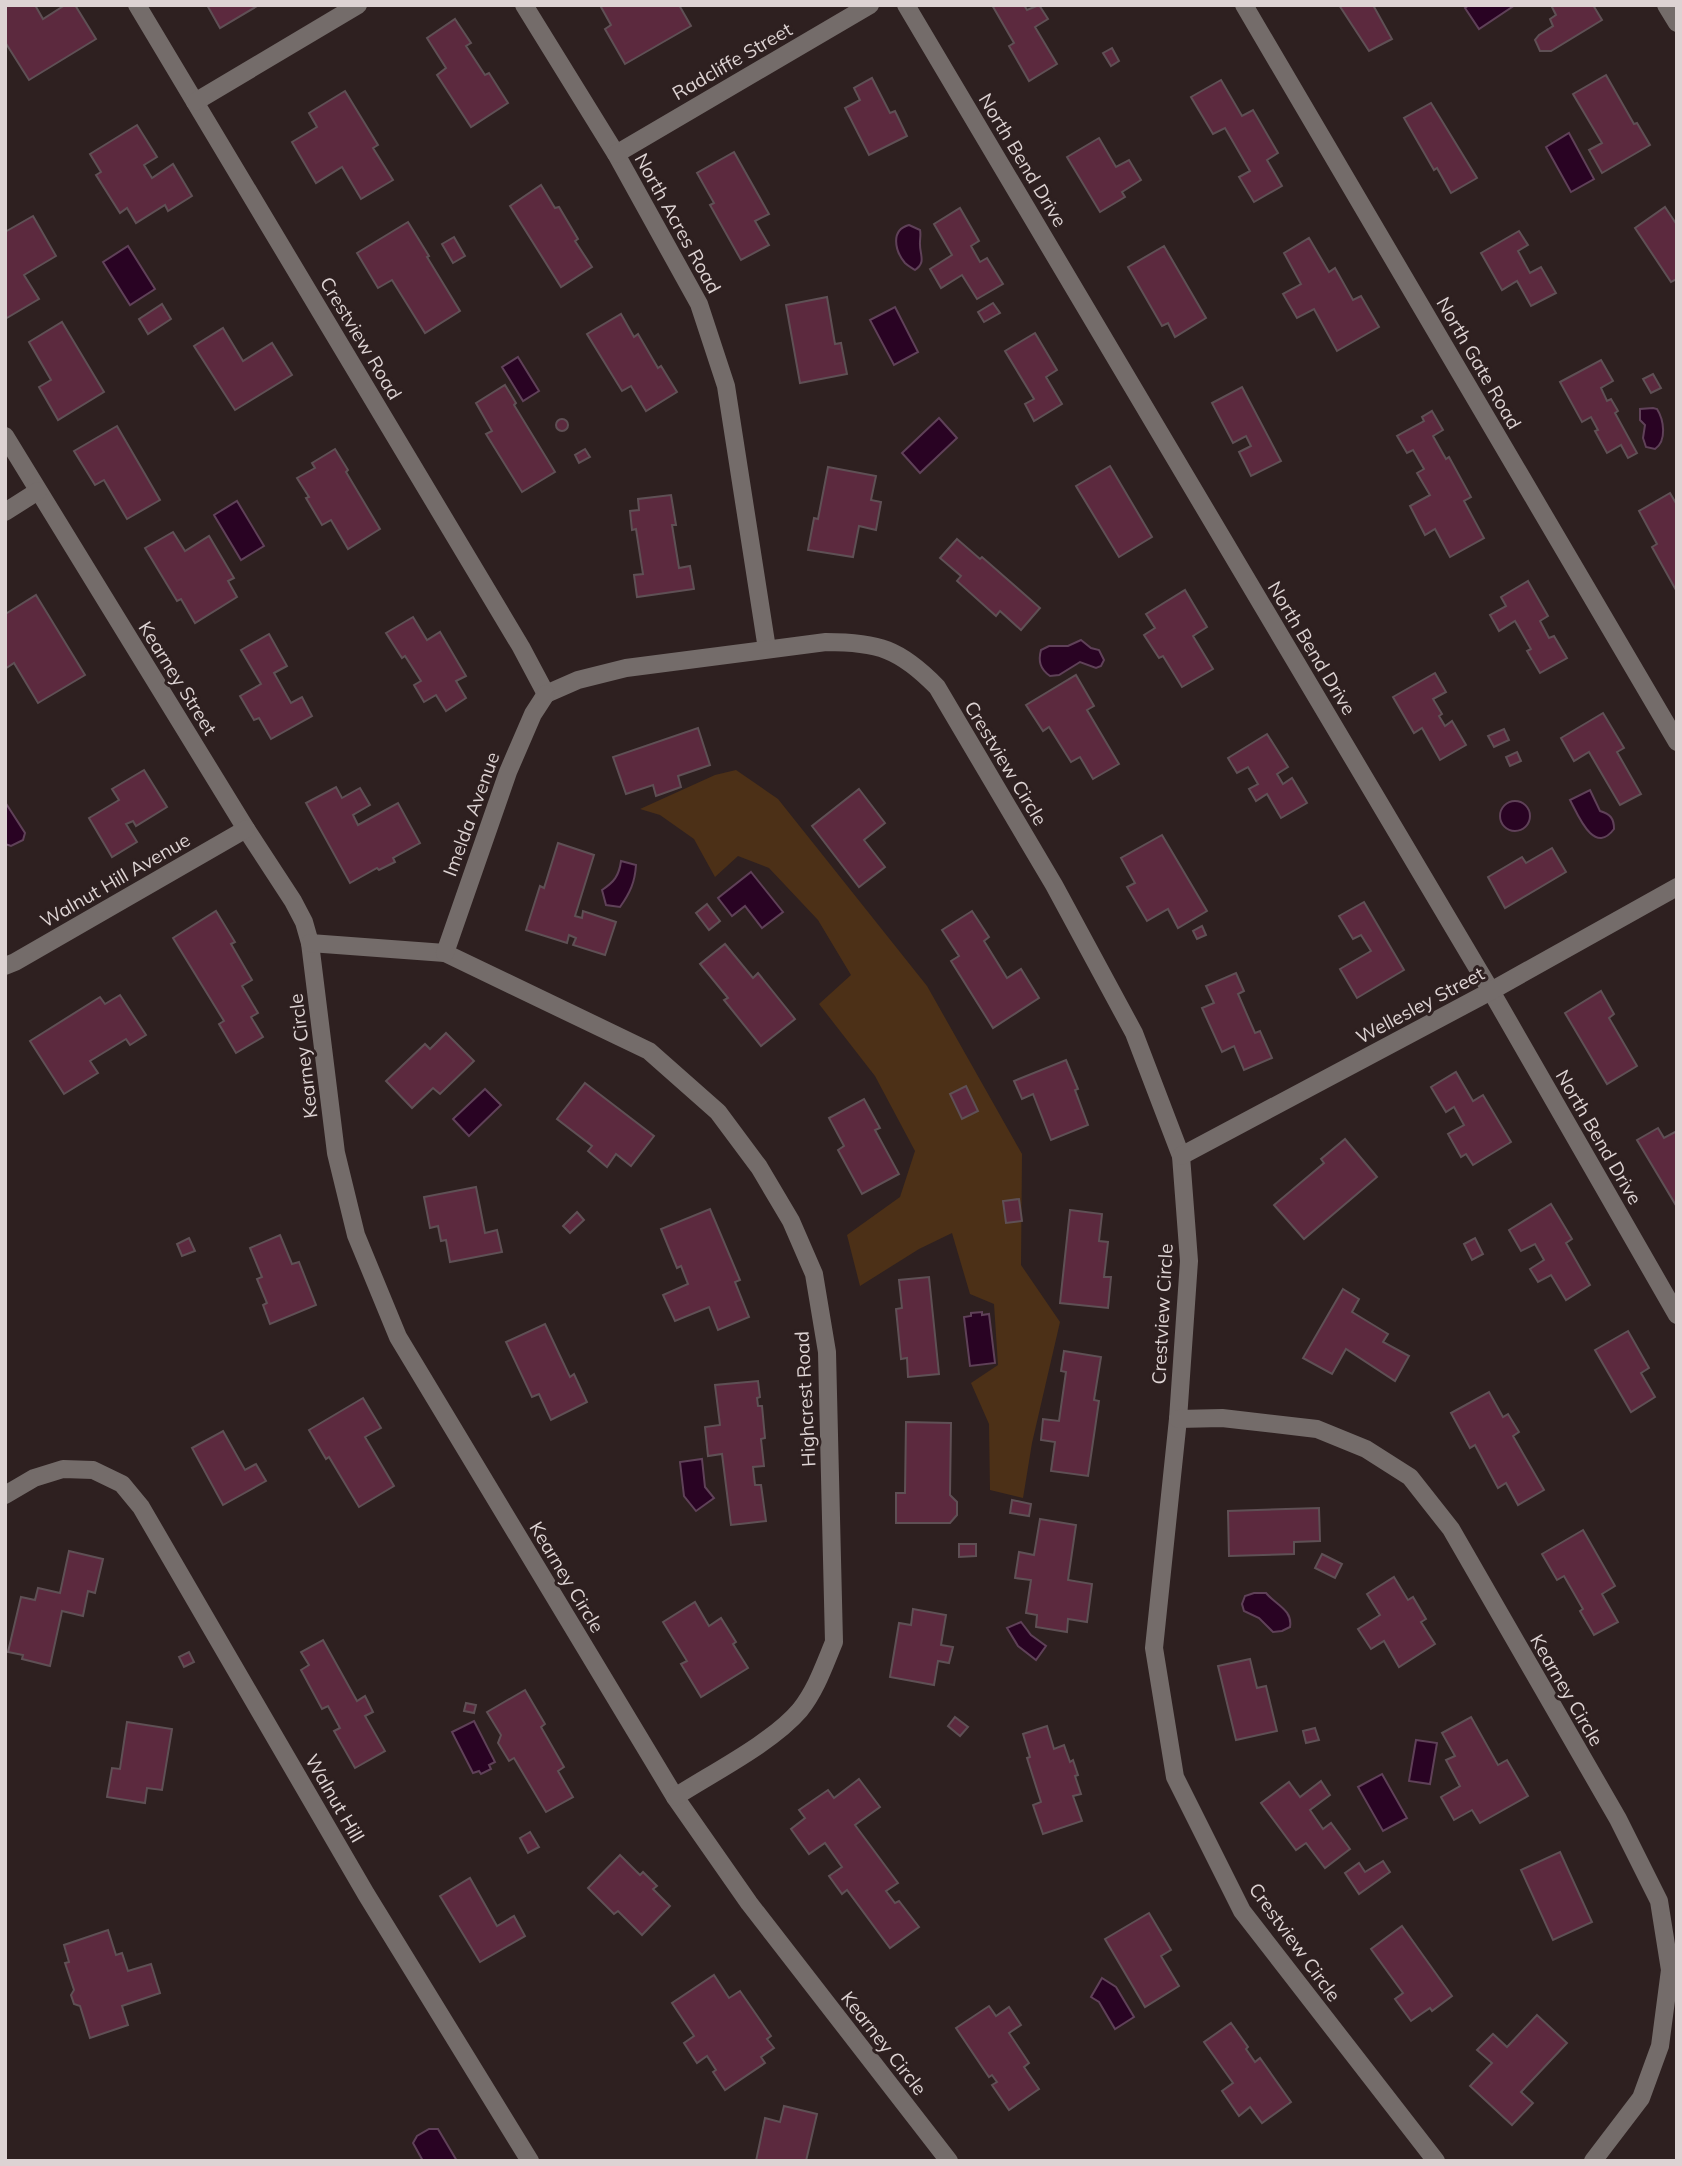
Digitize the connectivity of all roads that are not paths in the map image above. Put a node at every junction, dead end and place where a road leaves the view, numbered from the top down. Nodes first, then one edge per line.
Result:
1 (137, 5) edge
2 (358, 5) edge
3 (524, 5) edge
4 (870, 5) edge
5 (906, 5) edge
6 (1244, 5) edge
7 (1666, 5) edge
8 (1677, 23) edge
9 (195, 102) junction
10 (616, 154) junction
11 (5, 436) edge
12 (38, 491) junction
13 (5, 512) edge
14 (766, 649) junction
15 (546, 694) junction
16 (1677, 742) edge
17 (246, 829) junction
18 (1677, 887) edge
19 (310, 943) junction
20 (445, 953) junction
21 (5, 966) edge
22 (1490, 992) junction
23 (1181, 1156) junction
24 (1677, 1315) edge
25 (1178, 1419) junction
26 (5, 1495) edge
27 (674, 1797) junction
28 (1674, 1970) edge
29 (530, 2161) edge
30 (949, 2161) edge
31 (1436, 2161) edge
32 (1593, 2161) edge

1 - 9 street, Crestview Road
2 - 9 street
3 - 10 street, North Acres Road
4 - 10 street, Radcliffe Street
5 - 22 street, North Bend Drive
6 - 16 street, North Gate Road
7 - 8 street
9 - 15 street, Crestview Road
10 - 14 street, North Acres Road
11 - 12 street, Kearney Street
12 - 13 street
12 - 17 street, Kearney Street
14 - 15 street, Crestview Circle
14 - 23 street, Crestview Circle
15 - 20 street, Imelda Avenue
17 - 19 street, Kearney Street
17 - 21 street, Walnut Hill Avenue
18 - 22 street, Wellesley Street
19 - 20 street, Highcrest Road
19 - 27 street, Kearney Circle
20 - 27 street, Highcrest Road
22 - 23 street, Wellesley Street
22 - 24 street, North Bend Drive
23 - 25 street, Crestview Circle
25 - 28 street, Kearney Circle
25 - 31 street, Crestview Circle
26 - 29 street, Walnut Hill
27 - 30 street, Kearney Circle
28 - 32 street, Kearney Circle

